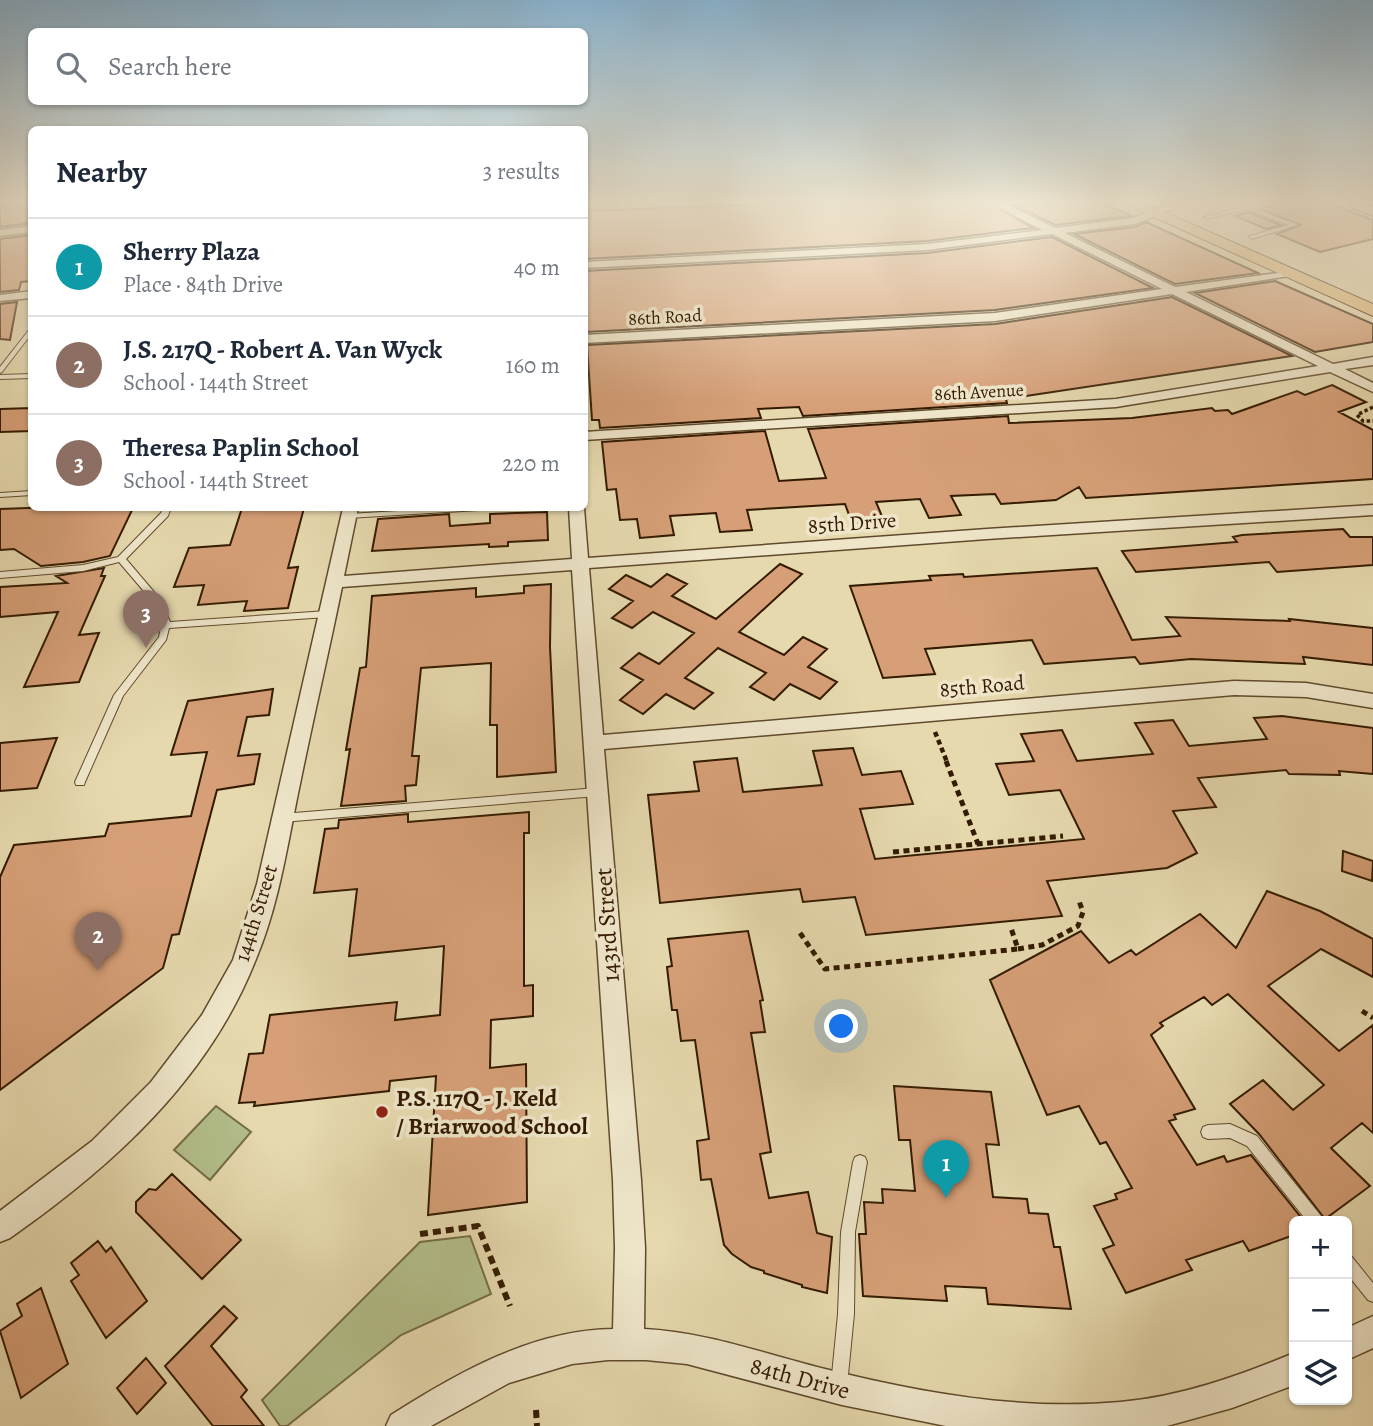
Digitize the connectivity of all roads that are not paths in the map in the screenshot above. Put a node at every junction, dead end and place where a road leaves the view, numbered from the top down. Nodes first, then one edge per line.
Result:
1 (1135, 271) edge
2 (1283, 271) edge
3 (1289, 273) junction
4 (1178, 292) junction
5 (28, 294) edge
6 (0, 298) edge
7 (1373, 311) edge
8 (28, 333) edge
9 (588, 339) edge
10 (1373, 361) edge
11 (1333, 368) junction
12 (0, 371) edge
13 (28, 376) edge
14 (0, 377) edge
15 (1373, 387) edge
16 (588, 436) edge
17 (28, 494) edge
18 (0, 495) edge
19 (1373, 510) edge
20 (166, 511) edge
21 (382, 511) edge
22 (576, 511) edge
23 (349, 512) edge
24 (121, 559) junction
25 (580, 564) junction
26 (0, 575) edge
27 (334, 582) junction
28 (327, 614) junction
29 (165, 625) junction
30 (1373, 701) edge
31 (594, 743) junction
32 (80, 782) dead end
33 (598, 792) junction
34 (282, 818) junction
35 (1208, 1132) dead end
36 (860, 1162) dead end
37 (1312, 1216) edge
38 (0, 1228) edge
39 (1352, 1268) edge
40 (1373, 1295) edge
41 (1373, 1331) edge
42 (1352, 1342) edge
43 (628, 1343) junction
44 (1289, 1371) edge
45 (839, 1389) junction
46 (977, 1421) edge
47 (402, 1426) edge

1 - 4 street
2 - 3 main road
3 - 4 street, 86th Road
3 - 7 main road
4 - 9 street, 86th Road
4 - 11 street
5 - 6 street
8 - 12 lane
10 - 11 street, 86th Avenue
11 - 15 street
11 - 16 street, 86th Avenue
13 - 14 lane
17 - 18 lane
19 - 25 street, 85th Drive
20 - 24 lane
21 - 23 lane
22 - 25 street, 143rd Street
23 - 27 street, 144th Street
24 - 26 lane
24 - 29 lane
25 - 27 street, 85th Drive
25 - 31 street, 143rd Street
27 - 28 street, 144th Street
28 - 29 lane
28 - 34 street, 144th Street
29 - 32 lane
30 - 31 street, 85th Road
31 - 33 street, 143rd Street
33 - 34 lane
33 - 43 street, 143rd Street
34 - 38 street, 144th Street
35 - 37 lane
36 - 45 lane
39 - 40 lane
41 - 42 street
43 - 45 street, 84th Drive
43 - 47 street, 84th Drive
44 - 46 street, 84th Drive
45 - 46 street, 84th Drive

